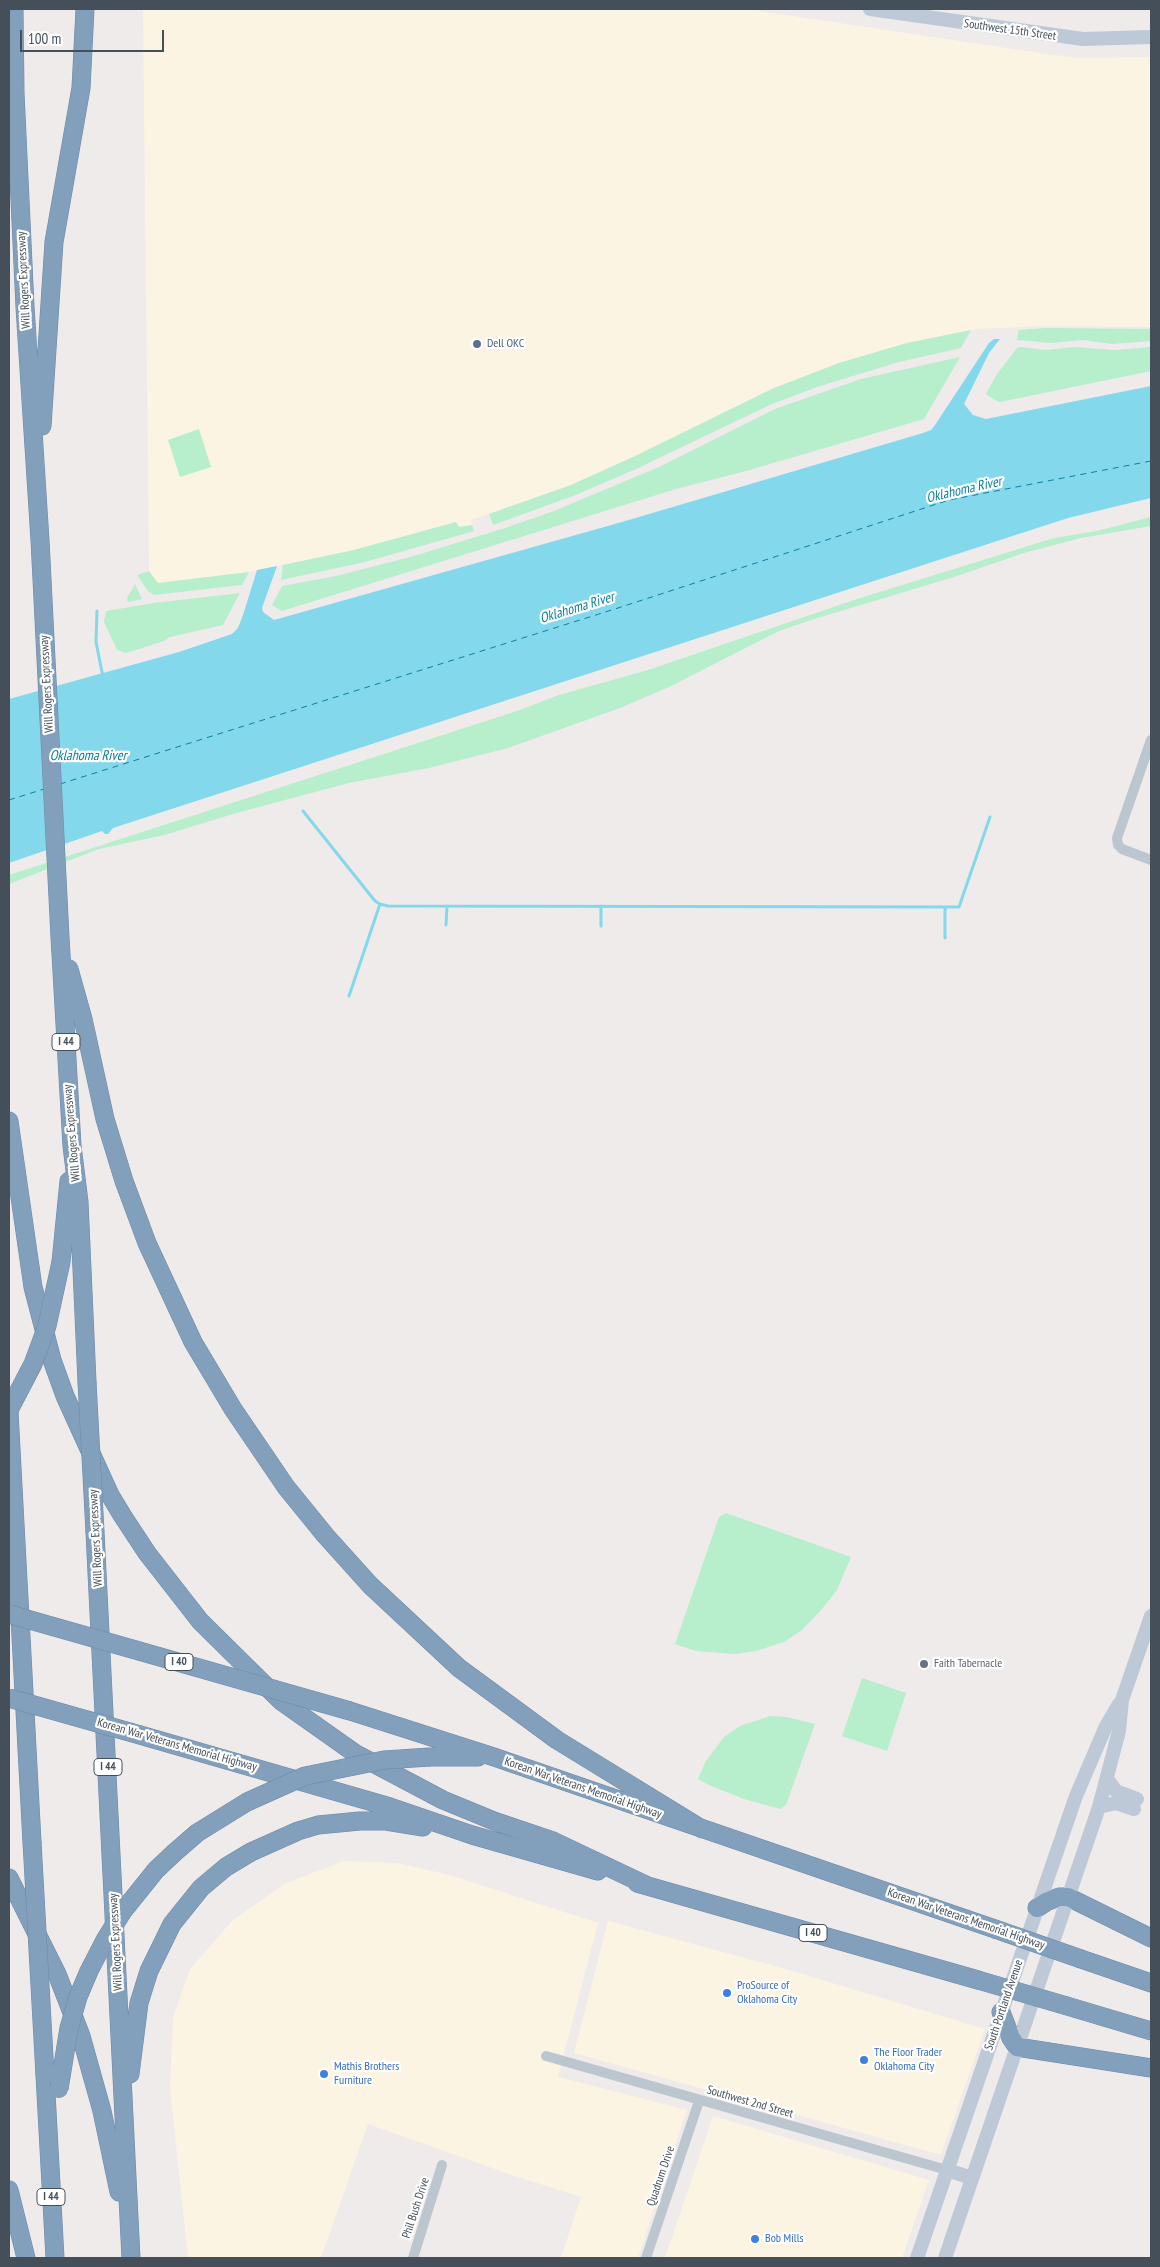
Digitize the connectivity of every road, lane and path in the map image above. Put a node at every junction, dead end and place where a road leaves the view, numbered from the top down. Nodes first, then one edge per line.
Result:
1 (14, 9) edge
2 (85, 9) edge
3 (870, 9) edge
4 (1151, 38) edge
5 (37, 499) junction
6 (1151, 740) edge
7 (1151, 860) edge
8 (60, 937) junction
9 (9, 1121) edge
10 (72, 1146) junction
11 (9, 1411) edge
12 (9, 1614) edge
13 (1151, 1616) edge
14 (1148, 1634) edge
15 (9, 1698) edge
16 (1122, 1700) junction
17 (494, 1757) junction
18 (1107, 1779) junction
19 (1099, 1807) junction
20 (702, 1828) junction
21 (472, 1835) junction
22 (9, 1878) edge
23 (648, 1886) junction
24 (1068, 1897) junction
25 (1037, 1908) junction
26 (1151, 1938) edge
27 (1151, 1983) edge
28 (1001, 2012) junction
29 (1151, 2031) edge
30 (1017, 2047) junction
31 (546, 2056) dead end
32 (1151, 2068) edge
33 (699, 2101) junction
34 (124, 2124) junction
35 (48, 2137) junction
36 (442, 2165) dead end
37 (947, 2170) junction
38 (972, 2178) junction
39 (9, 2190) edge
40 (129, 2236) junction
41 (26, 2258) edge
42 (55, 2258) edge
43 (130, 2258) edge
44 (412, 2258) edge
45 (646, 2258) edge
46 (917, 2258) edge
47 (944, 2258) edge

1 - 5 highway, Will Rogers Expressway / I 44
2 - 5 highway
3 - 4 main road, Southwest 15th Street
5 - 8 highway, Will Rogers Expressway / I 44
6 - 7 street
8 - 10 highway, Will Rogers Expressway / I 44
8 - 20 highway
9 - 23 highway
10 - 11 highway, bridge
10 - 34 highway, Will Rogers Expressway / I 44, bridge
11 - 35 highway, I 44, bridge
12 - 17 highway, Korean War Veterans Memorial Highway / I 40, bridge
13 - 14 main road, South Portland Avenue
14 - 16 main road, South Portland Avenue
15 - 21 highway, Korean War Veterans Memorial Highway / I 40, bridge
16 - 18 main road, South Portland Avenue
16 - 25 main road, South Portland Avenue
17 - 20 highway, Korean War Veterans Memorial Highway / I 40
17 - 35 highway, bridge
18 - 19 main road, South Portland Avenue
18 - 19 main road
19 - 24 main road, South Portland Avenue
20 - 27 highway, Korean War Veterans Memorial Highway / I 40, bridge
21 - 23 highway, Korean War Veterans Memorial Highway / I 40
21 - 34 highway
22 - 40 highway
23 - 29 highway, Korean War Veterans Memorial Highway / I 40, bridge
24 - 25 highway
24 - 26 highway
24 - 30 main road, South Portland Avenue
25 - 28 main road, South Portland Avenue
28 - 30 highway
28 - 37 main road, South Portland Avenue
30 - 32 highway
30 - 38 main road, South Portland Avenue
31 - 33 street, Southwest 2nd Street
33 - 37 street, Southwest 2nd Street
33 - 45 street, Quadrum Drive
34 - 40 highway, Will Rogers Expressway / I 44
35 - 42 highway, I 44
36 - 44 street, Phil Bush Drive
37 - 38 main road
37 - 46 main road, South Portland Avenue
38 - 47 main road, South Portland Avenue
39 - 41 highway
40 - 43 highway, Will Rogers Expressway / I 44

